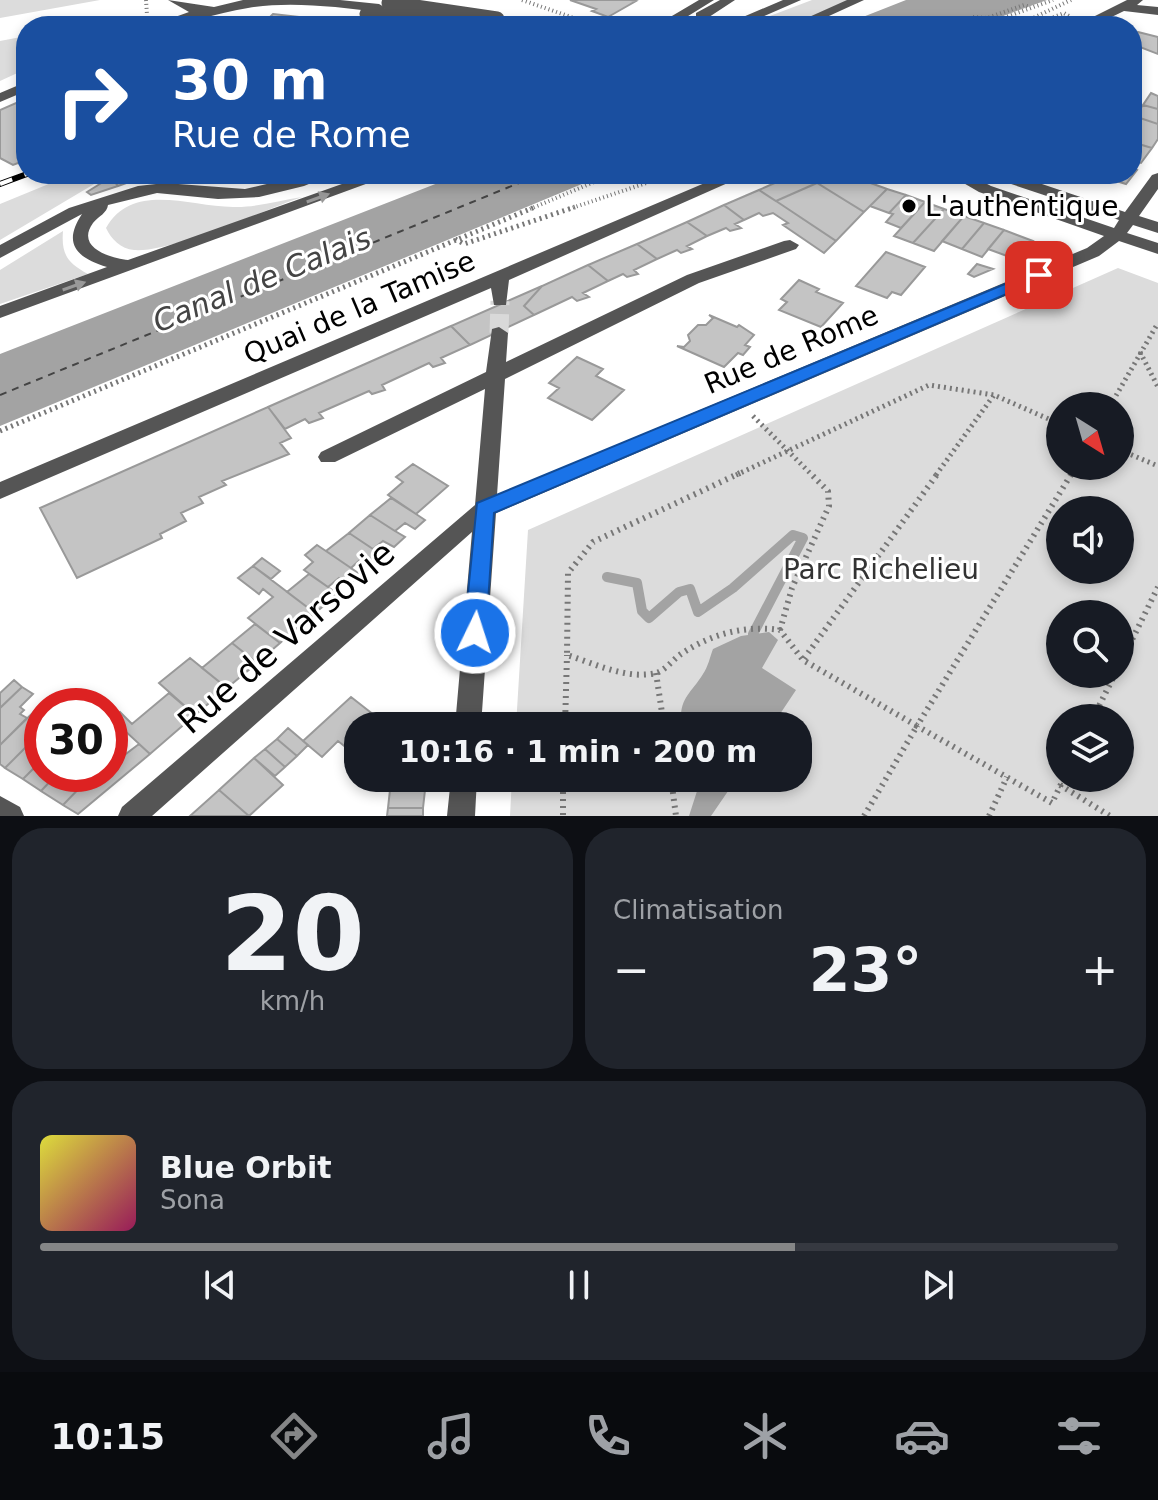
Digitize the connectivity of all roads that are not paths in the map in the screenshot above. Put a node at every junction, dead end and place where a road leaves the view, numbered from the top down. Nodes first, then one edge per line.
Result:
1 (421, 0) edge
2 (430, 0) edge
3 (795, 0) edge
4 (858, 0) edge
5 (1155, 0) edge
6 (315, 1) edge
7 (176, 2) edge
8 (719, 2) edge
9 (245, 4) edge
10 (1132, 4) edge
11 (379, 6) edge
12 (208, 10) junction
13 (1158, 11) edge
14 (188, 16) edge
15 (414, 16) edge
16 (443, 16) edge
17 (538, 16) edge
18 (686, 16) edge
19 (698, 16) edge
20 (749, 16) edge
21 (754, 16) edge
22 (820, 16) edge
23 (1103, 16) edge
24 (1158, 178) edge
25 (164, 184) edge
26 (292, 184) edge
27 (357, 184) edge
28 (717, 184) edge
29 (975, 184) edge
30 (1026, 184) edge
31 (153, 188) junction
32 (130, 194) junction
33 (1130, 219) junction
34 (1158, 228) edge
35 (1117, 235) junction
36 (790, 245) dead end
37 (1158, 249) edge
38 (0, 253) edge
39 (130, 266) junction
40 (500, 277) junction
41 (500, 301) tunnel mouth
42 (0, 312) edge
43 (499, 333) tunnel mouth
44 (495, 376) junction
45 (328, 457) dead end
46 (0, 491) edge
47 (484, 509) junction
48 (469, 712) edge
49 (463, 792) edge
50 (0, 809) edge
51 (10, 816) edge
52 (132, 816) edge
53 (461, 816) edge

1 - 11 street, bridge
2 - 17 street
3 - 21 street
4 - 22 street
5 - 10 street
6 - 9 street
6 - 11 street
7 - 12 street
8 - 18 street
8 - 19 street
8 - 20 street
9 - 11 street
9 - 12 street
10 - 13 street
10 - 23 street
11 - 15 street, bridge
11 - 16 street
12 - 14 street
24 - 33 street, Rue de Rome
25 - 31 street
26 - 31 street
39 -> 27 street
28 - 40 street, Quai de la Tamise
29 - 35 street
30 - 33 street
31 - 32 street
32 - 38 street
32 - 39 street
33 - 34 street
33 - 35 street, Rue de Rome
35 - 37 street
35 - 47 street, Rue de Rome
36 - 44 street
42 -> 39 street
40 - 41 street
40 - 46 street, Quai de la Tamise
43 - 44 street
44 - 45 street
44 - 47 street
47 - 48 street
47 - 52 street, Rue de Varsovie
49 - 53 street
50 - 51 street

